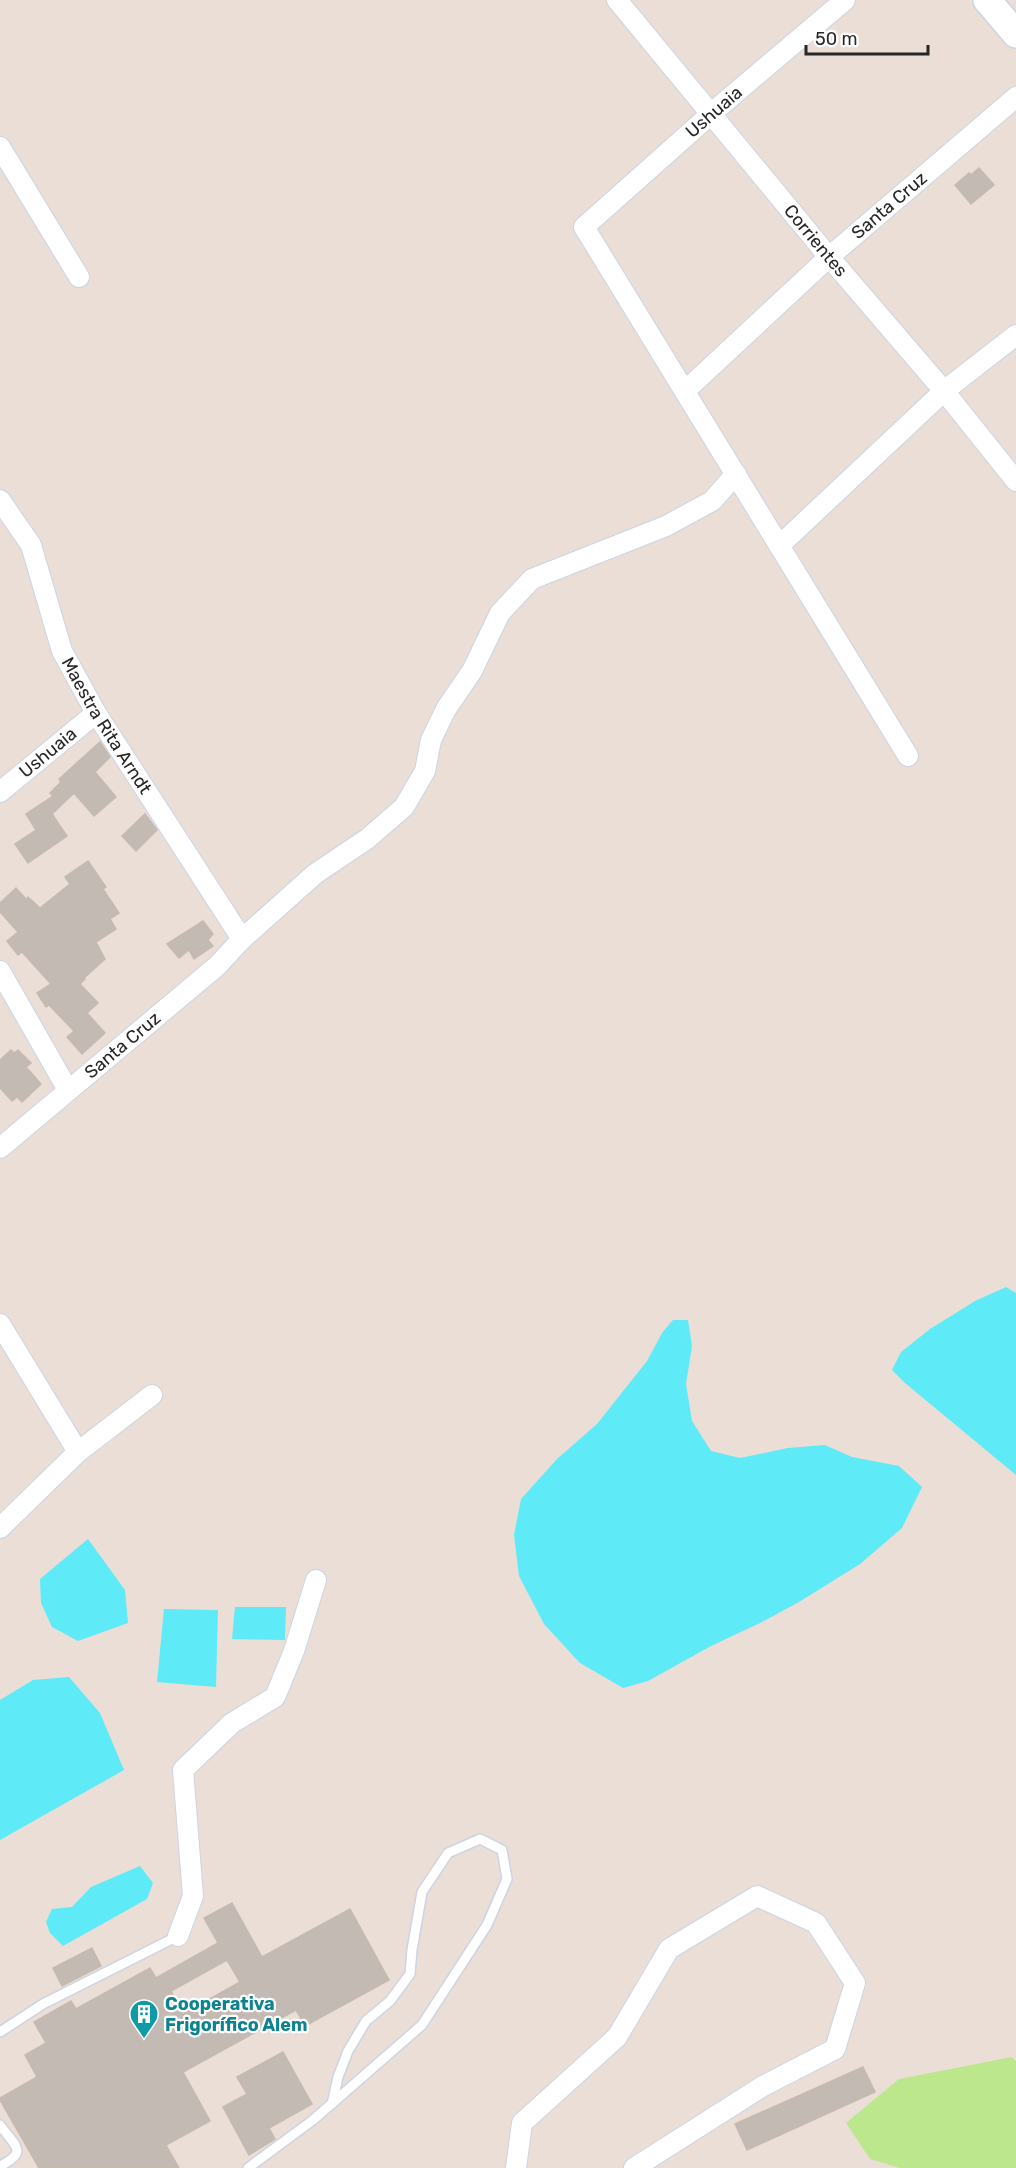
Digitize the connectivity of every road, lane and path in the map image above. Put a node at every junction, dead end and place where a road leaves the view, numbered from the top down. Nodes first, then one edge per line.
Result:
1 (617, 0) edge
2 (845, 0) edge
3 (987, 0) edge
4 (1016, 34) edge
5 (1016, 97) edge
6 (712, 114) junction
7 (0, 147) edge
8 (829, 257) junction
9 (78, 277) dead end
10 (1016, 335) edge
11 (685, 391) junction
12 (944, 391) junction
13 (736, 474) junction
14 (1016, 481) edge
15 (0, 500) edge
16 (779, 546) junction
17 (96, 713) junction
18 (908, 756) dead end
19 (0, 792) edge
20 (242, 939) junction
21 (0, 971) edge
22 (68, 1090) junction
23 (0, 1148) edge
24 (0, 1323) edge
25 (152, 1395) dead end
26 (78, 1452) junction
27 (0, 1528) edge
28 (316, 1580) dead end
29 (178, 1936) joint
30 (0, 2032) edge
31 (332, 2104) junction
32 (0, 2125) edge
33 (0, 2166) edge
34 (248, 2168) edge
35 (516, 2168) edge
36 (634, 2168) edge

1 - 6 street, Corrientes
2 - 6 street, Ushuaia
3 - 4 main road
5 - 8 street, Santa Cruz
6 - 8 street, Corrientes
6 - 11 street, Ushuaia
7 - 9 street
8 - 11 street, Santa Cruz
8 - 12 street, Corrientes
10 - 12 street
11 - 13 street
12 - 14 street, Corrientes
12 - 16 street
13 - 16 street
13 - 20 street, Santa Cruz
15 - 17 street, Maestra Rita Arndt
16 - 18 street
17 - 19 street, Ushuaia
17 - 20 street, Maestra Rita Arndt
20 - 22 street, Santa Cruz
21 - 22 street
22 - 23 street, Santa Cruz
24 - 26 street
25 - 26 street
26 - 27 street
28 - 29 street
29 - 30 lane
31 - 31 lane
31 - 34 lane
32 - 33 lane
35 - 36 street

